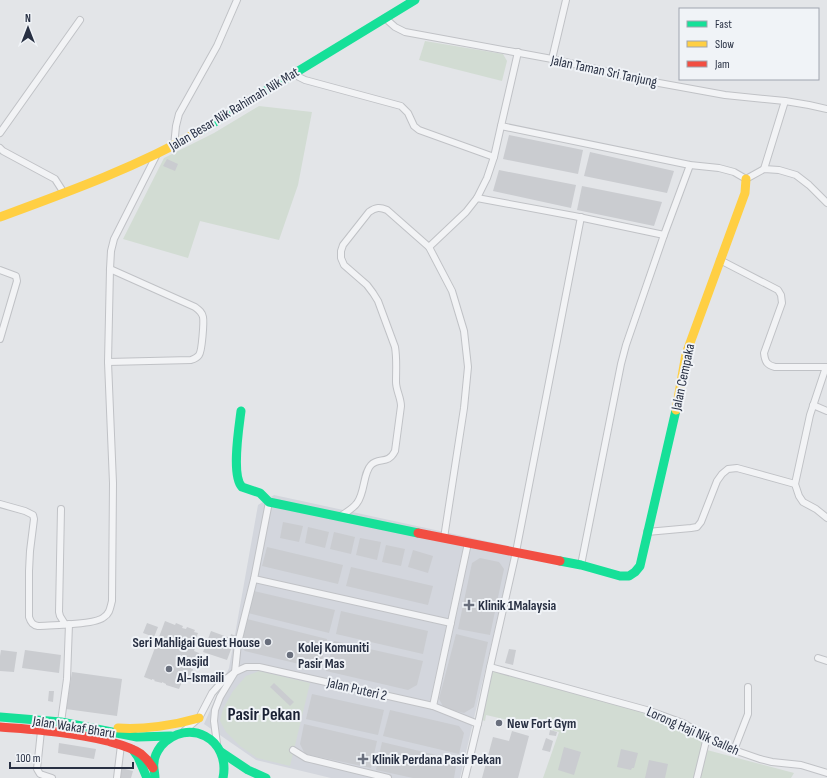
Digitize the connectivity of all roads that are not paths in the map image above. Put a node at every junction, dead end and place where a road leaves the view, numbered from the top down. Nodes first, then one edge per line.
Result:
1 (237, 0) edge
2 (415, 0) edge
3 (566, 0) edge
4 (385, 18) junction
5 (80, 20) dead end
6 (518, 52) junction
7 (552, 59) junction
8 (296, 73) junction
9 (785, 101) junction
10 (827, 109) edge
11 (502, 126) junction
12 (0, 133) edge
13 (174, 146) junction
14 (0, 148) edge
15 (157, 154) junction
16 (494, 157) junction
17 (690, 165) junction
18 (764, 169) junction
19 (746, 179) junction
20 (64, 193) junction
21 (477, 198) junction
22 (827, 203) edge
23 (0, 217) edge
24 (581, 217) junction
25 (664, 235) junction
26 (429, 247) junction
27 (720, 260) junction
28 (0, 270) edge
29 (110, 270) junction
30 (0, 339) edge
31 (108, 362) junction
32 (827, 367) edge
33 (813, 405) junction
34 (827, 410) edge
35 (241, 411) dead end
36 (795, 484) junction
37 (269, 502) junction
38 (0, 504) edge
39 (60, 509) dead end
40 (339, 517) junction
41 (827, 518) edge
42 (647, 532) junction
43 (444, 538) junction
44 (468, 544) junction
45 (516, 552) junction
46 (581, 565) junction
47 (254, 579) junction
48 (452, 623) junction
49 (67, 624) junction
50 (818, 658) dead end
51 (827, 661) edge
52 (490, 667) junction
53 (235, 672) junction
54 (748, 687) dead end
55 (433, 706) junction
56 (0, 716) edge
57 (199, 718) junction
58 (60, 722) junction
59 (478, 724) junction
60 (78, 725) junction
61 (0, 727) edge
62 (40, 730) junction
63 (183, 732) junction
64 (171, 736) junction
65 (707, 737) junction
66 (121, 745) junction
67 (220, 749) junction
68 (133, 750) junction
69 (293, 750) dead end
70 (734, 750) junction
71 (153, 768) junction
72 (827, 773) edge
73 (52, 778) edge
74 (117, 778) edge
75 (147, 778) edge
76 (155, 778) edge
77 (223, 778) edge
78 (266, 778) edge
79 (388, 778) edge
80 (465, 778) edge
81 (696, 778) edge

1 - 13 street
2 - 4 main road, Jalan Besar Nik Rahimah Nik Mat
3 - 7 street
4 - 6 street, Jalan Taman Sri Tanjung
4 - 8 main road, Jalan Besar Nik Rahimah Nik Mat
5 - 12 street
6 - 7 street, Jalan Taman Sri Tanjung
6 - 11 street
7 - 9 street, Jalan Taman Sri Tanjung
8 - 13 main road, Jalan Besar Nik Rahimah Nik Mat
8 - 16 street
9 - 10 street, Jalan Taman Sri Tanjung
9 - 18 street
11 - 16 street
11 - 17 street
13 - 15 main road, Jalan Besar Nik Rahimah Nik Mat
14 - 20 street
15 - 20 main road, Jalan Besar Nik Rahimah Nik Mat
15 - 29 street
16 - 21 street
17 - 19 street
17 - 25 street
18 - 19 street
18 - 22 street
19 - 27 main road, Jalan Cempaka
20 - 23 main road, Jalan Besar Nik Rahimah Nik Mat
21 - 24 street
21 - 26 street
24 - 25 street
24 - 45 street
25 - 46 street
26 - 40 street
26 - 43 street
27 - 32 street
27 - 42 main road, Jalan Cempaka
28 - 30 street
29 - 31 street
29 - 31 street
31 - 49 street
32 - 33 street
33 - 34 street
33 - 36 street
35 - 37 main road
36 - 41 street
36 - 42 street
37 - 40 main road
37 - 47 street
38 - 49 street
39 - 49 street
40 - 43 main road
42 - 46 main road, Jalan Cempaka
43 - 44 main road
44 - 45 main road
44 - 48 street
45 - 46 main road
45 - 52 street
47 - 48 street
47 - 53 street
48 - 55 street
49 - 58 street
50 - 51 street
52 - 59 street
52 - 65 street, Lorong Haji Nik Salleh
53 - 55 street, Jalan Puteri 2
53 - 57 street
53 - 67 street
54 - 70 street
55 - 59 street, Jalan Puteri 2
56 - 58 main road, Jalan Wakaf Bharu
57 - 60 main road
57 - 63 street
58 - 60 main road, Jalan Wakaf Bharu
59 - 80 street
60 - 64 main road, Jalan Wakaf Bharu
61 - 62 main road, Jalan Wakaf Bharu
62 - 66 main road, Jalan Wakaf Bharu
62 - 73 street
63 - 64 main road
63 - 67 main road
64 - 71 main road
65 - 70 street, Lorong Haji Nik Salleh
65 - 81 street
66 - 68 main road, Jalan Wakaf Bharu
66 - 74 street
67 - 77 main road
67 - 78 main road
68 - 71 main road, Jalan Wakaf Bharu
68 - 75 main road
69 - 79 street
70 - 72 street, Lorong Haji Nik Salleh
71 - 76 main road

